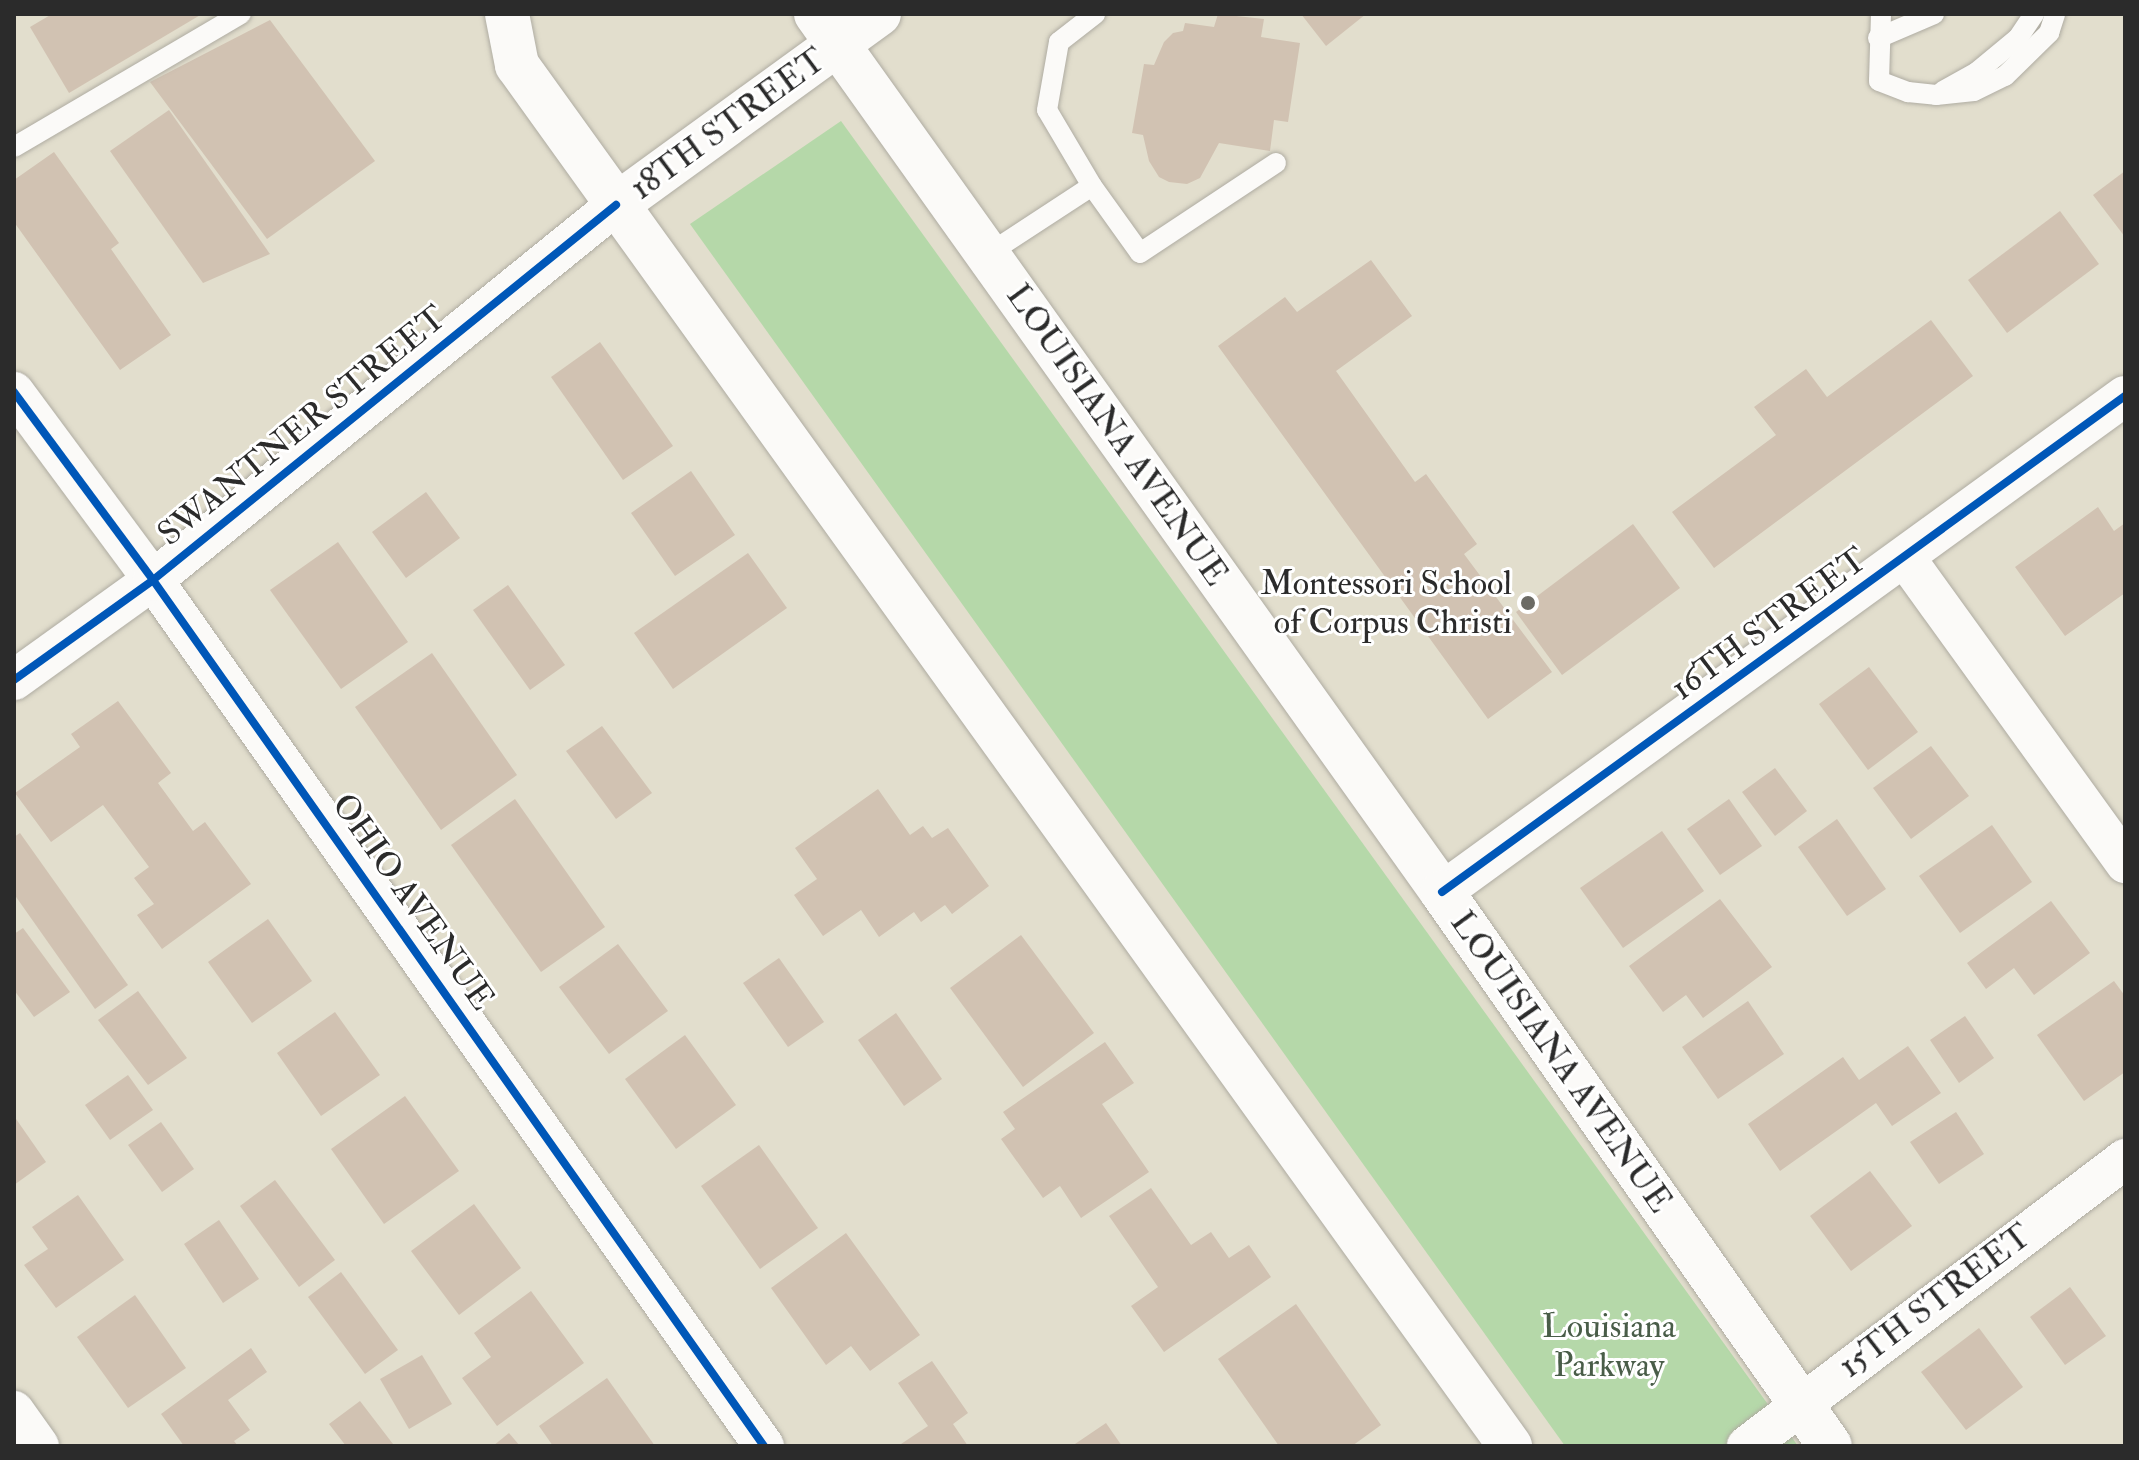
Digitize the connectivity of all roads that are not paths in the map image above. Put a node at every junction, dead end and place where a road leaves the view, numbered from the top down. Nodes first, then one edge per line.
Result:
1 (241, 14) edge
2 (480, 14) edge
3 (507, 14) edge
4 (879, 14) edge
5 (1095, 14) edge
6 (1881, 14) edge
7 (1934, 14) edge
8 (2034, 14) edge
9 (2055, 14) edge
10 (827, 29) edge
11 (1878, 38) junction
12 (517, 65) junction
13 (1936, 95) junction
14 (14, 147) edge
15 (1276, 163) dead end
16 (1092, 186) junction
17 (616, 205) junction
18 (988, 254) junction
19 (14, 392) edge
20 (2125, 396) edge
21 (1906, 559) junction
22 (153, 580) junction
23 (14, 680) edge
24 (2125, 863) edge
25 (1442, 892) junction
26 (2125, 1159) edge
27 (1799, 1403) junction
28 (14, 1411) edge
29 (39, 1446) edge
30 (764, 1446) edge
31 (1510, 1446) edge
32 (1747, 1446) edge
33 (1830, 1446) edge

1 - 14 lane
2 - 12 main road
3 - 12 main road
4 - 10 main road, 18TH STREET
5 - 16 lane
6 - 11 lane
7 - 11 lane
8 - 13 lane
9 - 13 lane
10 - 17 main road, 18TH STREET
10 - 18 main road, LOUISIANA AVENUE
11 - 13 lane
12 - 17 main road
15 - 16 lane
16 - 18 lane
17 - 22 street, SWANTNER STREET
17 - 31 main road
18 - 25 main road, LOUISIANA AVENUE
19 - 22 street, OHIO AVENUE
20 - 21 street, 16TH STREET
21 - 24 street
21 - 25 street, 16TH STREET
22 - 23 street, SWANTNER STREET
22 - 30 street, OHIO AVENUE
25 - 27 main road, LOUISIANA AVENUE
26 - 27 street, 15TH STREET
27 - 32 street, 15TH STREET
27 - 33 main road, LOUISIANA AVENUE
28 - 29 street

